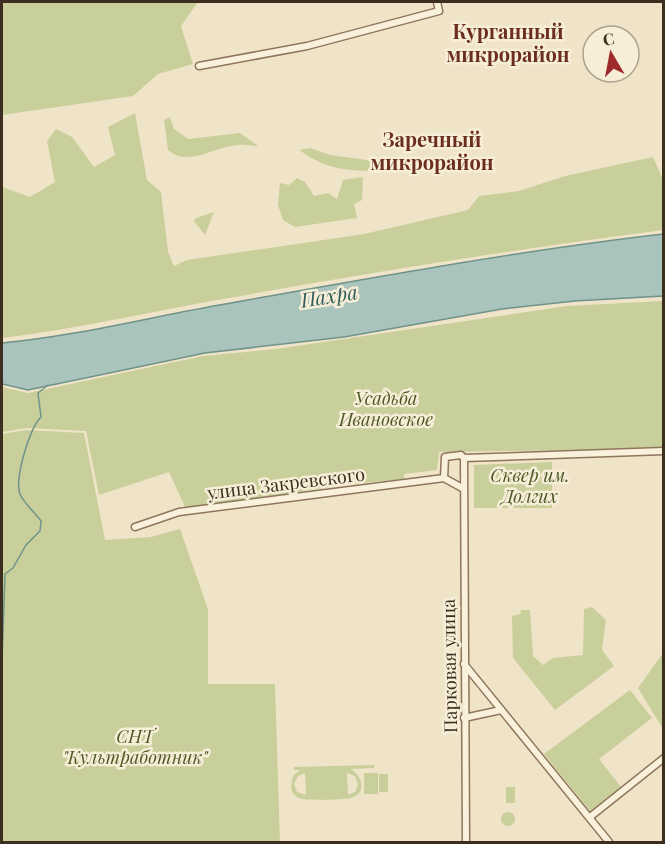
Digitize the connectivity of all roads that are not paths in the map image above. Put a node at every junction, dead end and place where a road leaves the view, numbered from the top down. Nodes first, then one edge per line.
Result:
1 (437, 2) edge
2 (199, 66) dead end
3 (663, 451) edge
4 (464, 458) junction
5 (444, 478) junction
6 (464, 489) junction
7 (135, 527) dead end
8 (463, 663) junction
9 (501, 710) junction
10 (464, 718) junction
11 (663, 758) edge
12 (590, 817) junction
13 (466, 843) edge
14 (609, 843) edge

1 - 2 street
3 - 4 street
4 - 5 street
4 - 6 street, Парковая улица
5 - 6 street
5 - 7 street, улица Закревского
6 - 8 street, Парковая улица
8 - 9 street
8 - 10 street, Парковая улица
9 - 10 street
9 - 12 street
10 - 13 street, Парковая улица
11 - 12 street
12 - 14 street

